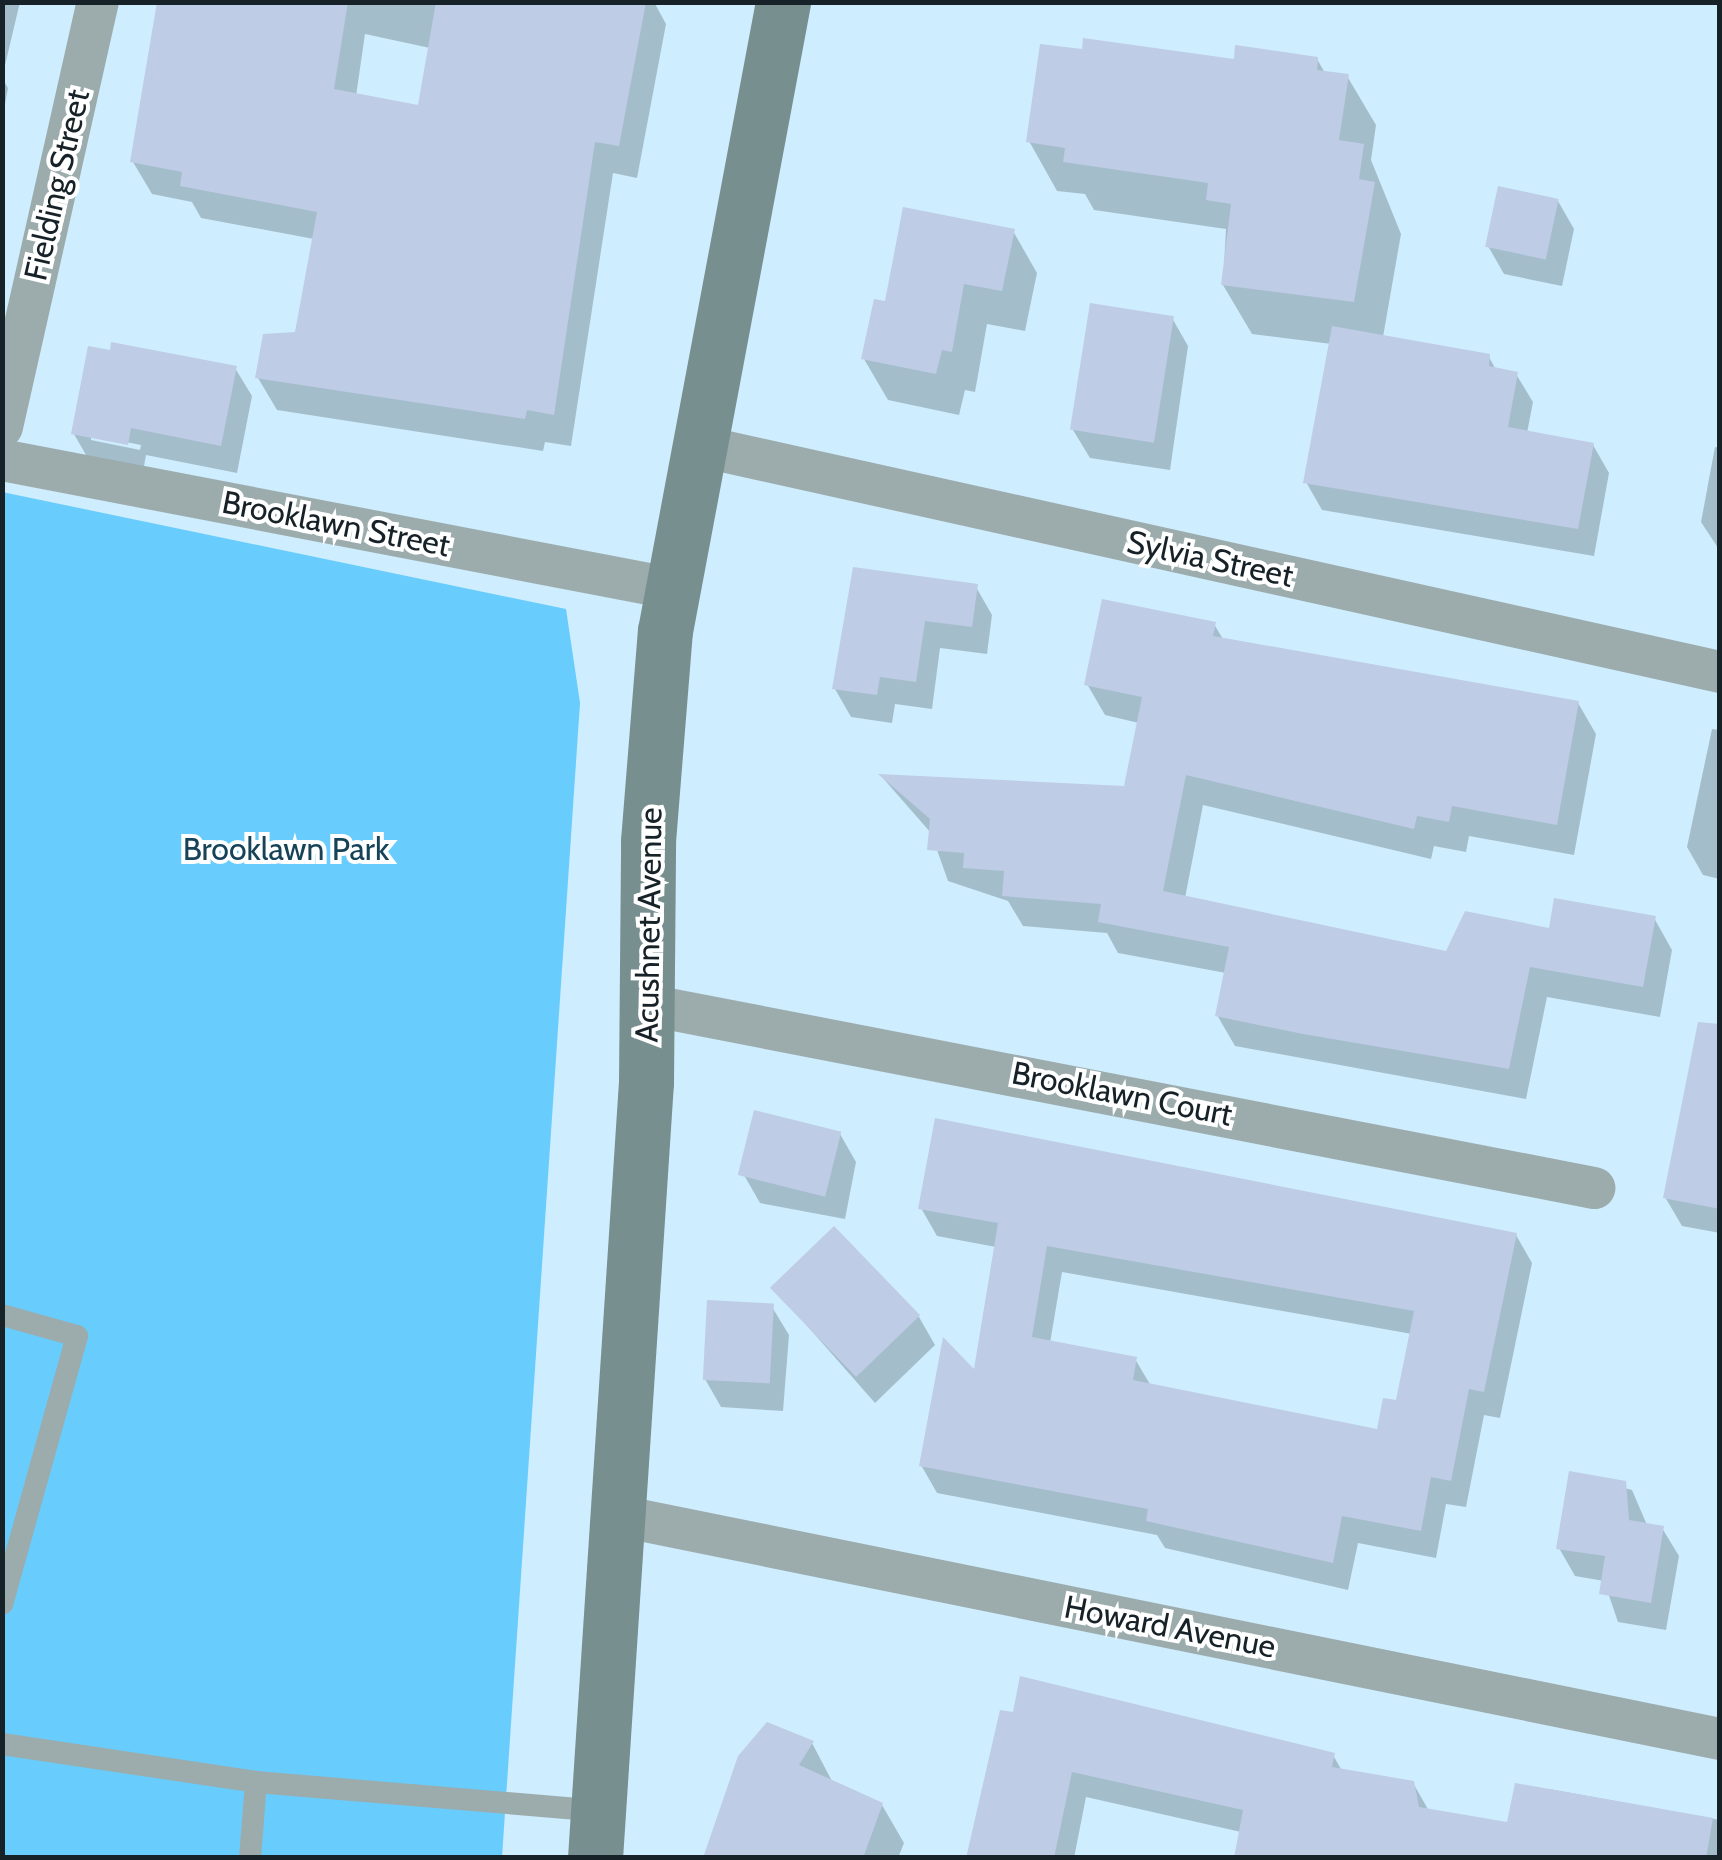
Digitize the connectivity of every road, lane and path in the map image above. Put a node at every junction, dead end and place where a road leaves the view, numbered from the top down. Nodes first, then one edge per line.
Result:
1 (98, 2) edge
2 (784, 2) edge
3 (2, 427) edge
4 (700, 446) junction
5 (2, 460) edge
6 (670, 588) junction
7 (1720, 672) edge
8 (648, 1005) junction
9 (1594, 1188) dead end
10 (2, 1316) edge
11 (620, 1516) junction
12 (2, 1604) edge
13 (1720, 1738) edge
14 (2, 1744) edge
15 (256, 1782) junction
16 (597, 1834) edge
17 (250, 1858) edge

1 - 3 street, Fielding Street
2 - 4 main road, Acushnet Avenue
4 - 6 main road, Acushnet Avenue
4 - 7 street, Sylvia Street
5 - 6 street, Brooklawn Street
6 - 8 main road, Acushnet Avenue
8 - 9 street, Brooklawn Court
8 - 11 main road, Acushnet Avenue
10 - 12 lane
11 - 13 street, Howard Avenue
11 - 16 main road, Acushnet Avenue
14 - 15 lane
15 - 16 lane
15 - 17 lane

